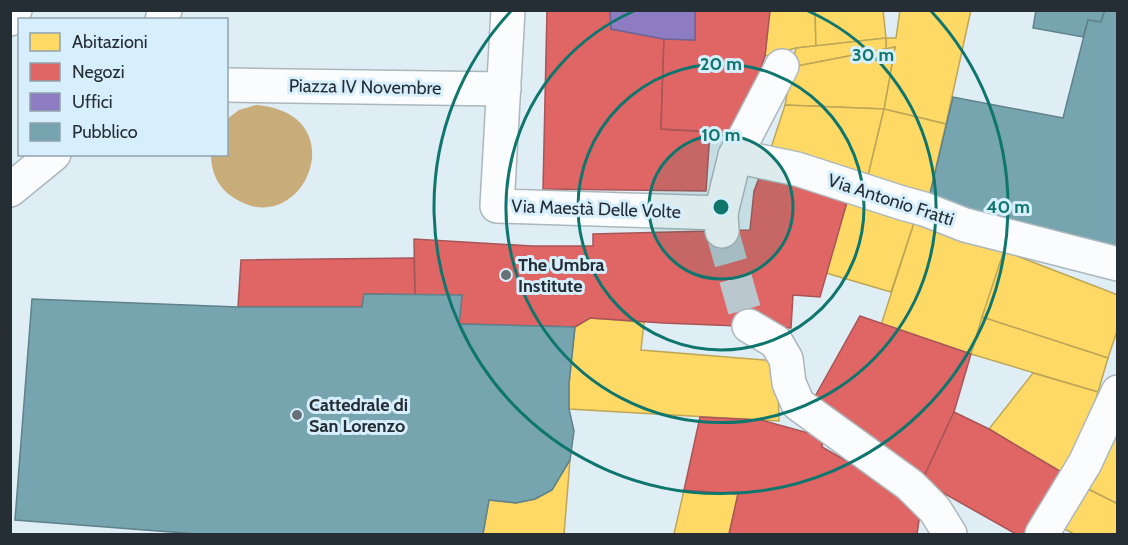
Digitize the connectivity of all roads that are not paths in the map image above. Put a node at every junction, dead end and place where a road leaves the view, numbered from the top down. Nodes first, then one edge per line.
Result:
1 (15, 10) edge
2 (508, 10) edge
3 (10, 19) edge
4 (782, 66) dead end
5 (228, 85) edge
6 (504, 89) junction
7 (52, 156) edge
8 (735, 156) junction
9 (10, 190) edge
10 (1118, 264) edge
11 (749, 326) tunnel mouth
12 (1118, 392) edge
13 (950, 534) edge
14 (1042, 534) edge

1 - 3 street
2 - 6 street
4 - 8 street
5 - 6 street, Piazza IV Novembre
6 - 8 street, Via Maestà Delle Volte
7 - 9 street
8 - 10 street, Via Antonio Fratti
11 - 13 street
12 - 14 street

